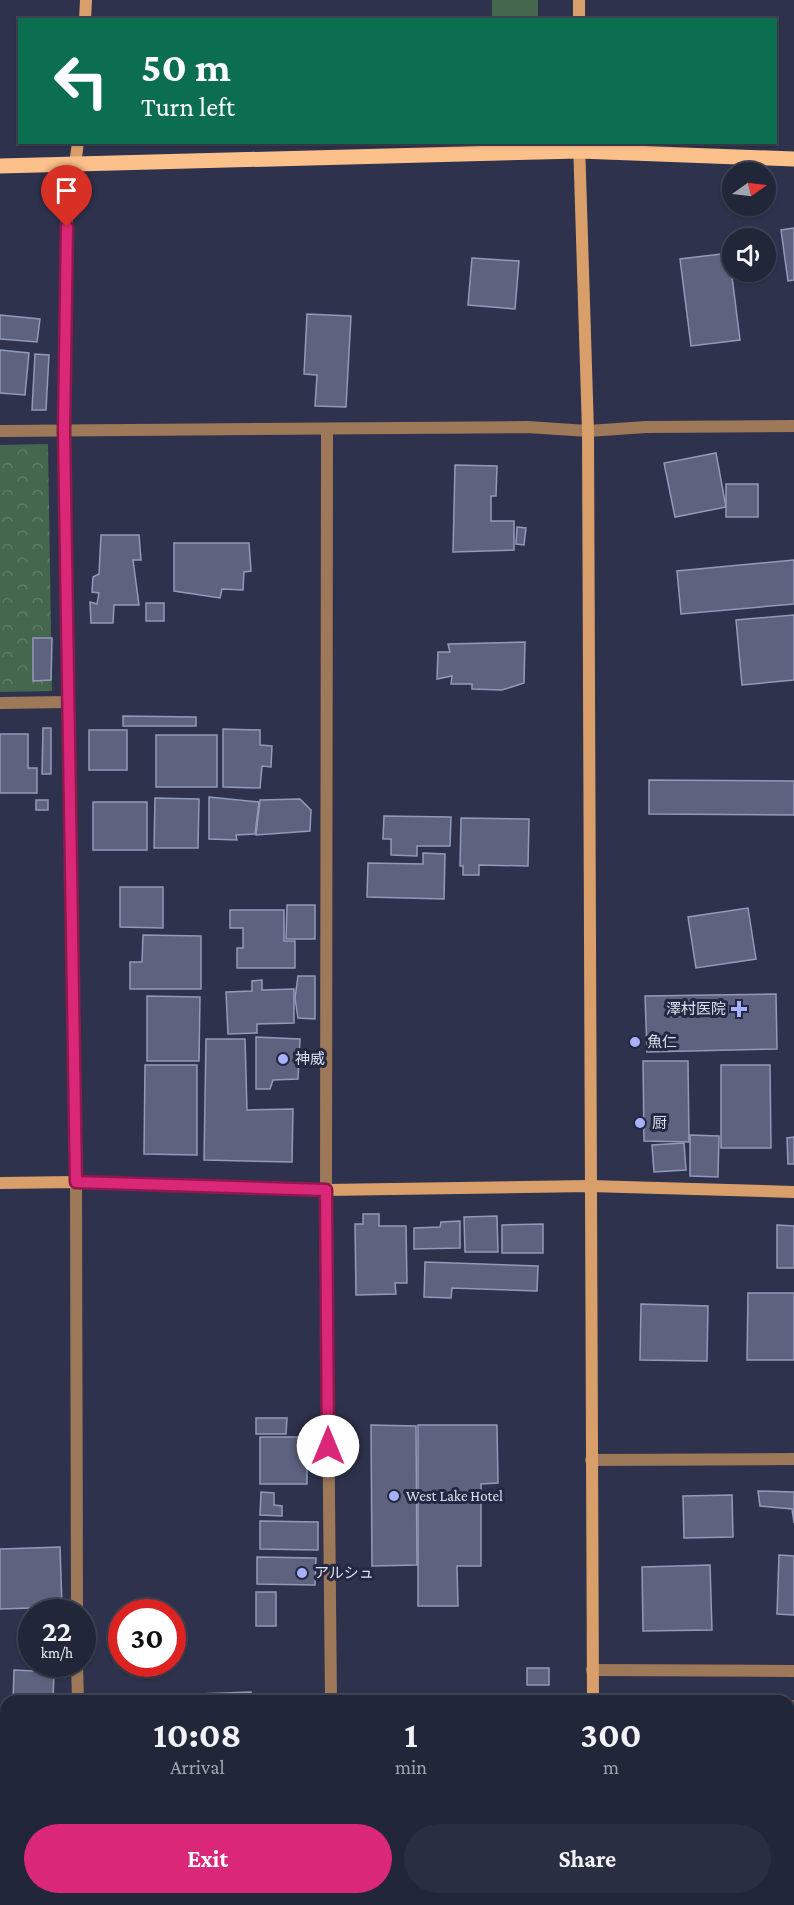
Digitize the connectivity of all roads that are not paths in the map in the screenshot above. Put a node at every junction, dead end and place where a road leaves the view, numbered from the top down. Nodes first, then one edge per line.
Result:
1 (86, 0) edge
2 (579, 0) edge
3 (85, 18) edge
4 (579, 18) edge
5 (78, 144) edge
6 (579, 147) edge
7 (794, 159) edge
8 (75, 165) junction
9 (0, 166) edge
10 (794, 426) edge
11 (64, 430) junction
12 (327, 430) junction
13 (0, 431) edge
14 (588, 431) junction
15 (68, 702) junction
16 (0, 703) edge
17 (76, 1182) junction
18 (0, 1183) edge
19 (589, 1186) junction
20 (326, 1190) junction
21 (794, 1192) edge
22 (794, 1459) edge
23 (591, 1460) junction
24 (77, 1599) edge
25 (592, 1670) junction
26 (794, 1671) edge
27 (77, 1677) edge
28 (78, 1695) edge
29 (331, 1695) edge
30 (593, 1695) edge

1 - 3 street
2 - 4 street
5 - 8 street
6 - 7 main road
6 - 8 main road
6 - 14 street
8 - 9 main road
8 - 11 street
10 - 14 street
11 - 12 street
11 - 13 street
11 - 15 street
12 - 14 street
12 - 20 street
14 - 19 street
15 - 16 street
15 - 17 street
17 - 18 street
17 - 20 street
17 - 24 street
19 - 20 street
19 - 21 street
19 - 23 street
20 - 29 street
22 - 23 street
23 - 25 street
25 - 26 street
25 - 30 street
27 - 28 street

